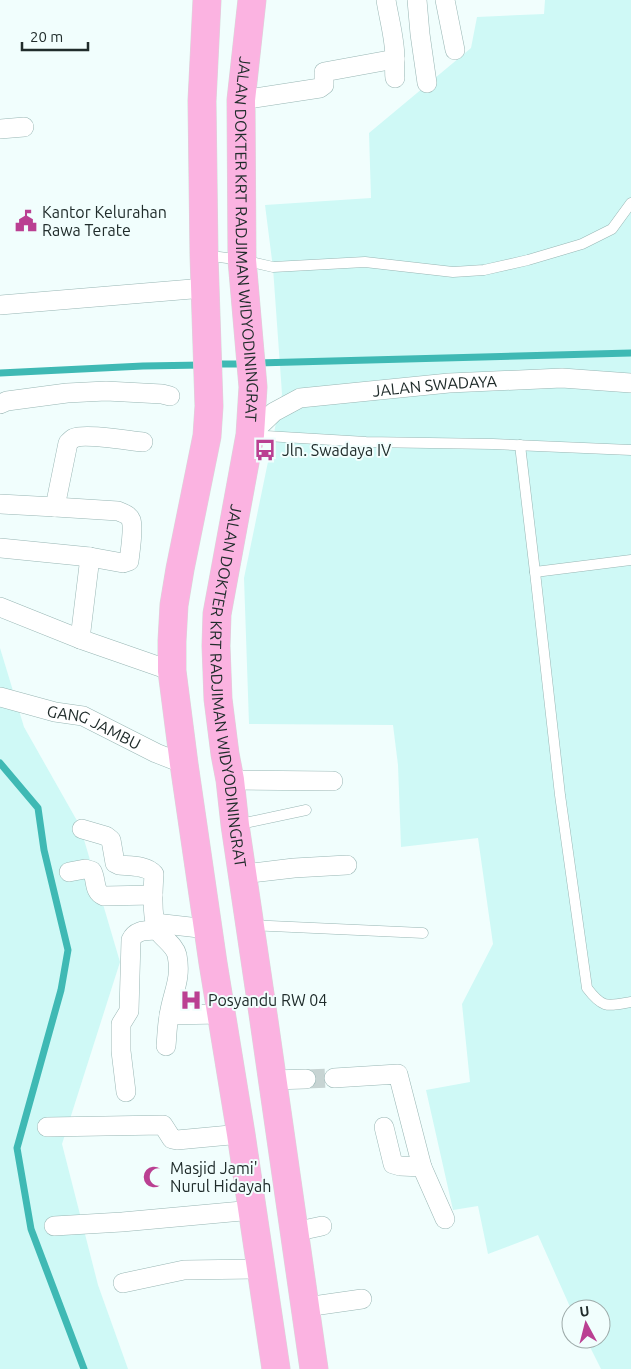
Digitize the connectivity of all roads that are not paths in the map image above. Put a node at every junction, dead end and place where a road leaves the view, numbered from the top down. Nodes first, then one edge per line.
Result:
1 (207, 0) edge
2 (252, 0) edge
3 (386, 0) edge
4 (417, 0) edge
5 (445, 0) edge
6 (455, 50) dead end
7 (395, 59) junction
8 (395, 78) dead end
9 (427, 83) dead end
10 (240, 100) junction
11 (24, 126) dead end
12 (0, 129) edge
13 (631, 203) edge
14 (204, 255) junction
15 (242, 260) junction
16 (205, 299) junction
17 (0, 305) edge
18 (631, 383) edge
19 (170, 396) dead end
20 (0, 404) edge
21 (250, 435) junction
22 (206, 436) junction
23 (143, 442) dead end
24 (520, 445) junction
25 (631, 450) edge
26 (0, 504) edge
27 (55, 507) junction
28 (0, 548) edge
29 (90, 557) junction
30 (631, 560) edge
31 (535, 572) junction
32 (0, 607) edge
33 (80, 639) junction
34 (172, 671) junction
35 (0, 698) edge
36 (184, 764) junction
37 (230, 780) junction
38 (333, 780) dead end
39 (306, 810) dead end
40 (235, 825) junction
41 (82, 829) dead end
42 (347, 864) dead end
43 (69, 872) dead end
44 (243, 874) junction
45 (153, 895) junction
46 (250, 925) junction
47 (156, 926) junction
48 (208, 929) junction
49 (423, 933) dead end
50 (631, 1002) edge
51 (221, 1014) junction
52 (169, 1015) junction
53 (166, 1046) dead end
54 (334, 1078) tunnel mouth
55 (306, 1079) tunnel mouth
56 (272, 1080) junction
57 (126, 1092) dead end
58 (47, 1127) dead end
59 (384, 1127) dead end
60 (241, 1134) junction
61 (422, 1167) junction
62 (253, 1210) junction
63 (445, 1219) dead end
64 (54, 1226) dead end
65 (322, 1226) dead end
66 (294, 1232) junction
67 (261, 1269) junction
68 (123, 1283) dead end
69 (362, 1299) dead end
70 (306, 1307) junction
71 (276, 1369) edge
72 (314, 1369) edge

1 - 14 main road
2 - 10 main road, JALAN DOKTER KRT RADJIMAN WIDYODININGRAT
3 - 7 street
4 - 9 street
5 - 6 street
7 - 8 street
7 - 10 street
10 - 15 main road, JALAN DOKTER KRT RADJIMAN WIDYODININGRAT
11 - 12 street
13 - 15 lane
14 - 15 lane
14 - 16 main road
15 - 21 main road, JALAN DOKTER KRT RADJIMAN WIDYODININGRAT
16 - 17 street
16 - 22 main road
18 - 21 street, JALAN SWADAYA
19 - 20 street
21 - 22 main road
21 - 24 lane
21 - 37 main road, JALAN DOKTER KRT RADJIMAN WIDYODININGRAT
22 - 34 main road
23 - 27 street
24 - 25 lane
24 - 31 lane
26 - 27 street
27 - 29 street
28 - 29 street
29 - 33 street
30 - 31 lane
31 - 50 lane
32 - 33 street
33 - 34 street
34 - 36 main road
35 - 36 street, GANG JAMBU
36 - 48 main road
37 - 38 street
37 - 40 main road, JALAN DOKTER KRT RADJIMAN WIDYODININGRAT
39 - 40 lane
40 - 44 main road, JALAN DOKTER KRT RADJIMAN WIDYODININGRAT
41 - 45 street
42 - 44 street
43 - 45 street
44 - 46 main road, JALAN DOKTER KRT RADJIMAN WIDYODININGRAT
45 - 47 street
46 - 49 lane
46 - 56 main road, JALAN DOKTER KRT RADJIMAN WIDYODININGRAT
47 - 48 street
47 - 52 street
47 - 57 street
48 - 51 main road
51 - 52 street
51 - 60 main road
52 - 53 street
54 - 61 street
55 - 56 street
56 - 66 main road, JALAN DOKTER KRT RADJIMAN WIDYODININGRAT
58 - 60 street
59 - 61 street
60 - 62 main road
61 - 63 street
62 - 64 street
62 - 67 main road
65 - 66 street
66 - 70 main road, JALAN DOKTER KRT RADJIMAN WIDYODININGRAT
67 - 68 street
67 - 71 main road
69 - 70 street
70 - 72 main road, JALAN DOKTER KRT RADJIMAN WIDYODININGRAT

